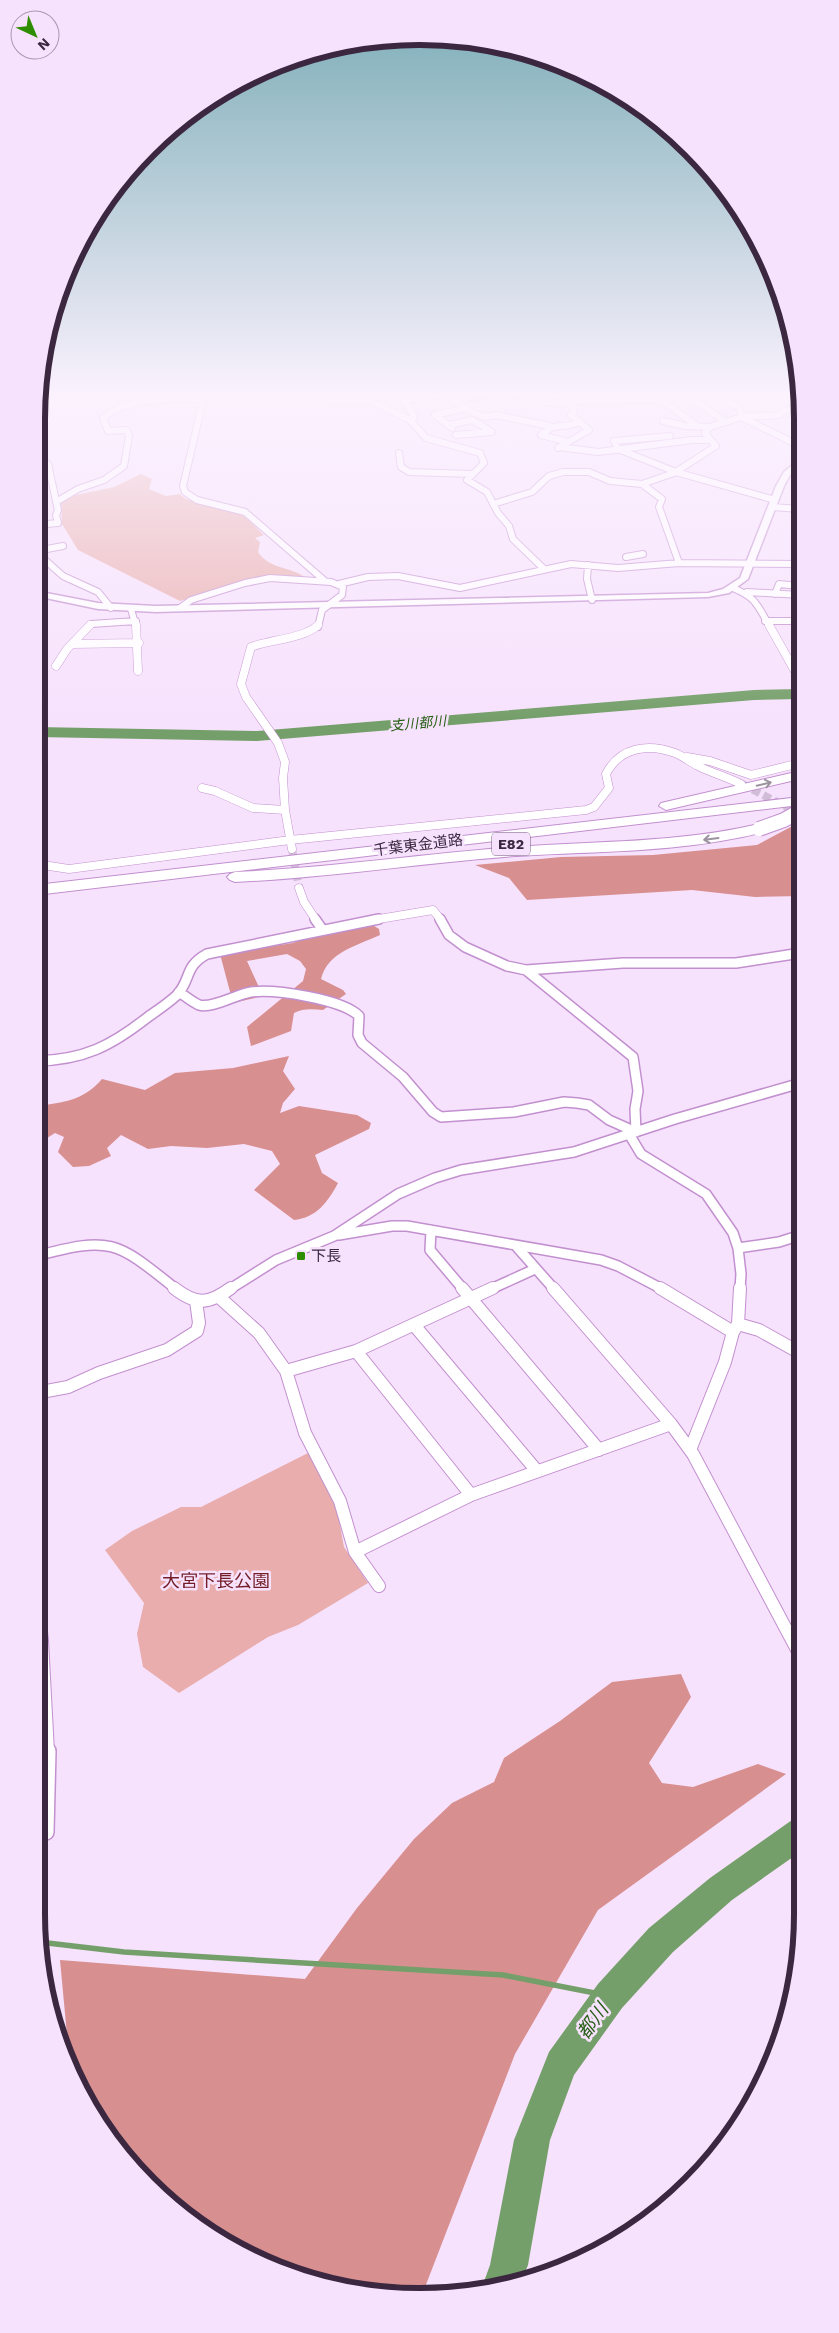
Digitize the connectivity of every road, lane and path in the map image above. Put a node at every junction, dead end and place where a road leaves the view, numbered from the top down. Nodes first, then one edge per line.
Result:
1 (59, 501) edge
2 (203, 501) edge
3 (491, 501) edge
4 (503, 501) edge
5 (661, 501) edge
6 (767, 501) edge
7 (56, 502) joint
8 (774, 503) junction
9 (493, 504) junction
10 (794, 508) edge
11 (45, 524) edge
12 (63, 546) dead end
13 (45, 550) edge
14 (643, 554) dead end
15 (45, 561) edge
16 (678, 563) junction
17 (751, 564) junction
18 (794, 564) edge
19 (588, 565) junction
20 (634, 567) junction
21 (544, 569) junction
22 (325, 581) junction
23 (339, 584) junction
24 (794, 585) edge
25 (733, 588) junction
26 (743, 592) junction
27 (775, 594) junction
28 (45, 595) edge
29 (794, 596) edge
30 (592, 600) junction
31 (327, 605) junction
32 (112, 608) junction
33 (180, 608) junction
34 (130, 609) junction
35 (136, 621) junction
36 (766, 621) junction
37 (794, 621) edge
38 (139, 643) junction
39 (72, 644) junction
40 (56, 666) dead end
41 (794, 670) edge
42 (138, 671) dead end
43 (681, 756) junction
44 (794, 764) edge
45 (794, 776) edge
46 (741, 784) tunnel mouth
47 (202, 788) dead end
48 (794, 802) edge
49 (285, 810) junction
50 (794, 811) edge
51 (794, 814) edge
52 (458, 840) junction
53 (291, 844) junction
54 (45, 865) edge
55 (223, 878) junction
56 (299, 888) tunnel mouth
57 (45, 889) edge
58 (45, 897) edge
59 (322, 929) junction
60 (794, 954) edge
61 (526, 970) junction
62 (179, 992) junction
63 (45, 1061) edge
64 (794, 1085) edge
65 (632, 1133) junction
66 (431, 1230) junction
67 (334, 1236) junction
68 (794, 1237) edge
69 (516, 1246) junction
70 (738, 1248) junction
71 (45, 1254) edge
72 (535, 1269) junction
73 (219, 1297) junction
74 (471, 1298) junction
75 (196, 1301) junction
76 (414, 1325) junction
77 (736, 1328) junction
78 (794, 1350) edge
79 (356, 1351) junction
80 (286, 1371) junction
81 (45, 1391) edge
82 (671, 1424) junction
83 (599, 1450) junction
84 (690, 1450) junction
85 (537, 1471) junction
86 (471, 1495) junction
87 (355, 1552) junction
88 (379, 1586) dead end
89 (794, 1644) edge
90 (45, 1694) edge
91 (46, 1832) dead end

1 - 7 street
2 - 22 street
3 - 9 street
4 - 9 street
5 - 16 street
6 - 8 street
7 - 11 street
8 - 10 street
8 - 17 street
9 - 21 street
12 - 13 street
14 - 20 street
15 - 32 street
16 - 17 street
16 - 20 street
17 - 18 street
17 - 25 street
19 - 20 street
19 - 21 street
19 - 30 street
21 - 23 street
22 - 23 street
22 - 33 street
23 - 31 street
24 - 27 street
25 - 26 street
25 - 30 street
26 - 27 street
26 - 36 street
27 - 29 street
28 - 32 street
30 - 31 street
31 - 33 street
31 - 49 street
32 - 34 street
33 - 34 street
34 - 35 street
35 - 38 street
35 - 39 street
36 - 37 street
36 - 41 street
38 - 39 street
38 - 42 street
39 - 40 street
43 - 44 street
43 - 46 street
43 - 53 street
52 -> 45 highway
47 - 49 street
48 - 52 highway, 千葉東金道路 / E82
49 - 53 street
50 - 55 highway, E82
51 -> 55 highway, E82, bridge
52 - 57 highway, 千葉東金道路 / E82
53 - 54 street
55 - 58 highway, E82
56 - 59 street
59 - 61 street
59 - 62 street
60 - 61 street
61 - 65 street
62 - 63 street
62 - 65 street
64 - 65 street
65 - 67 street
65 - 70 street
66 - 67 street
66 - 69 street
66 - 74 street
67 - 73 street
68 - 70 street
69 - 72 street
69 - 77 street
70 - 77 street
71 - 75 street
72 - 74 street
72 - 82 street
73 - 75 street
73 - 80 street
74 - 76 street
74 - 83 street
75 - 81 street
76 - 79 street
76 - 85 street
77 - 78 street
77 - 84 street
79 - 80 street
79 - 86 street
80 - 87 street
82 - 83 street
82 - 84 street
83 - 85 street
84 - 89 street
85 - 86 street
86 - 87 street
87 - 88 street
90 - 91 street

